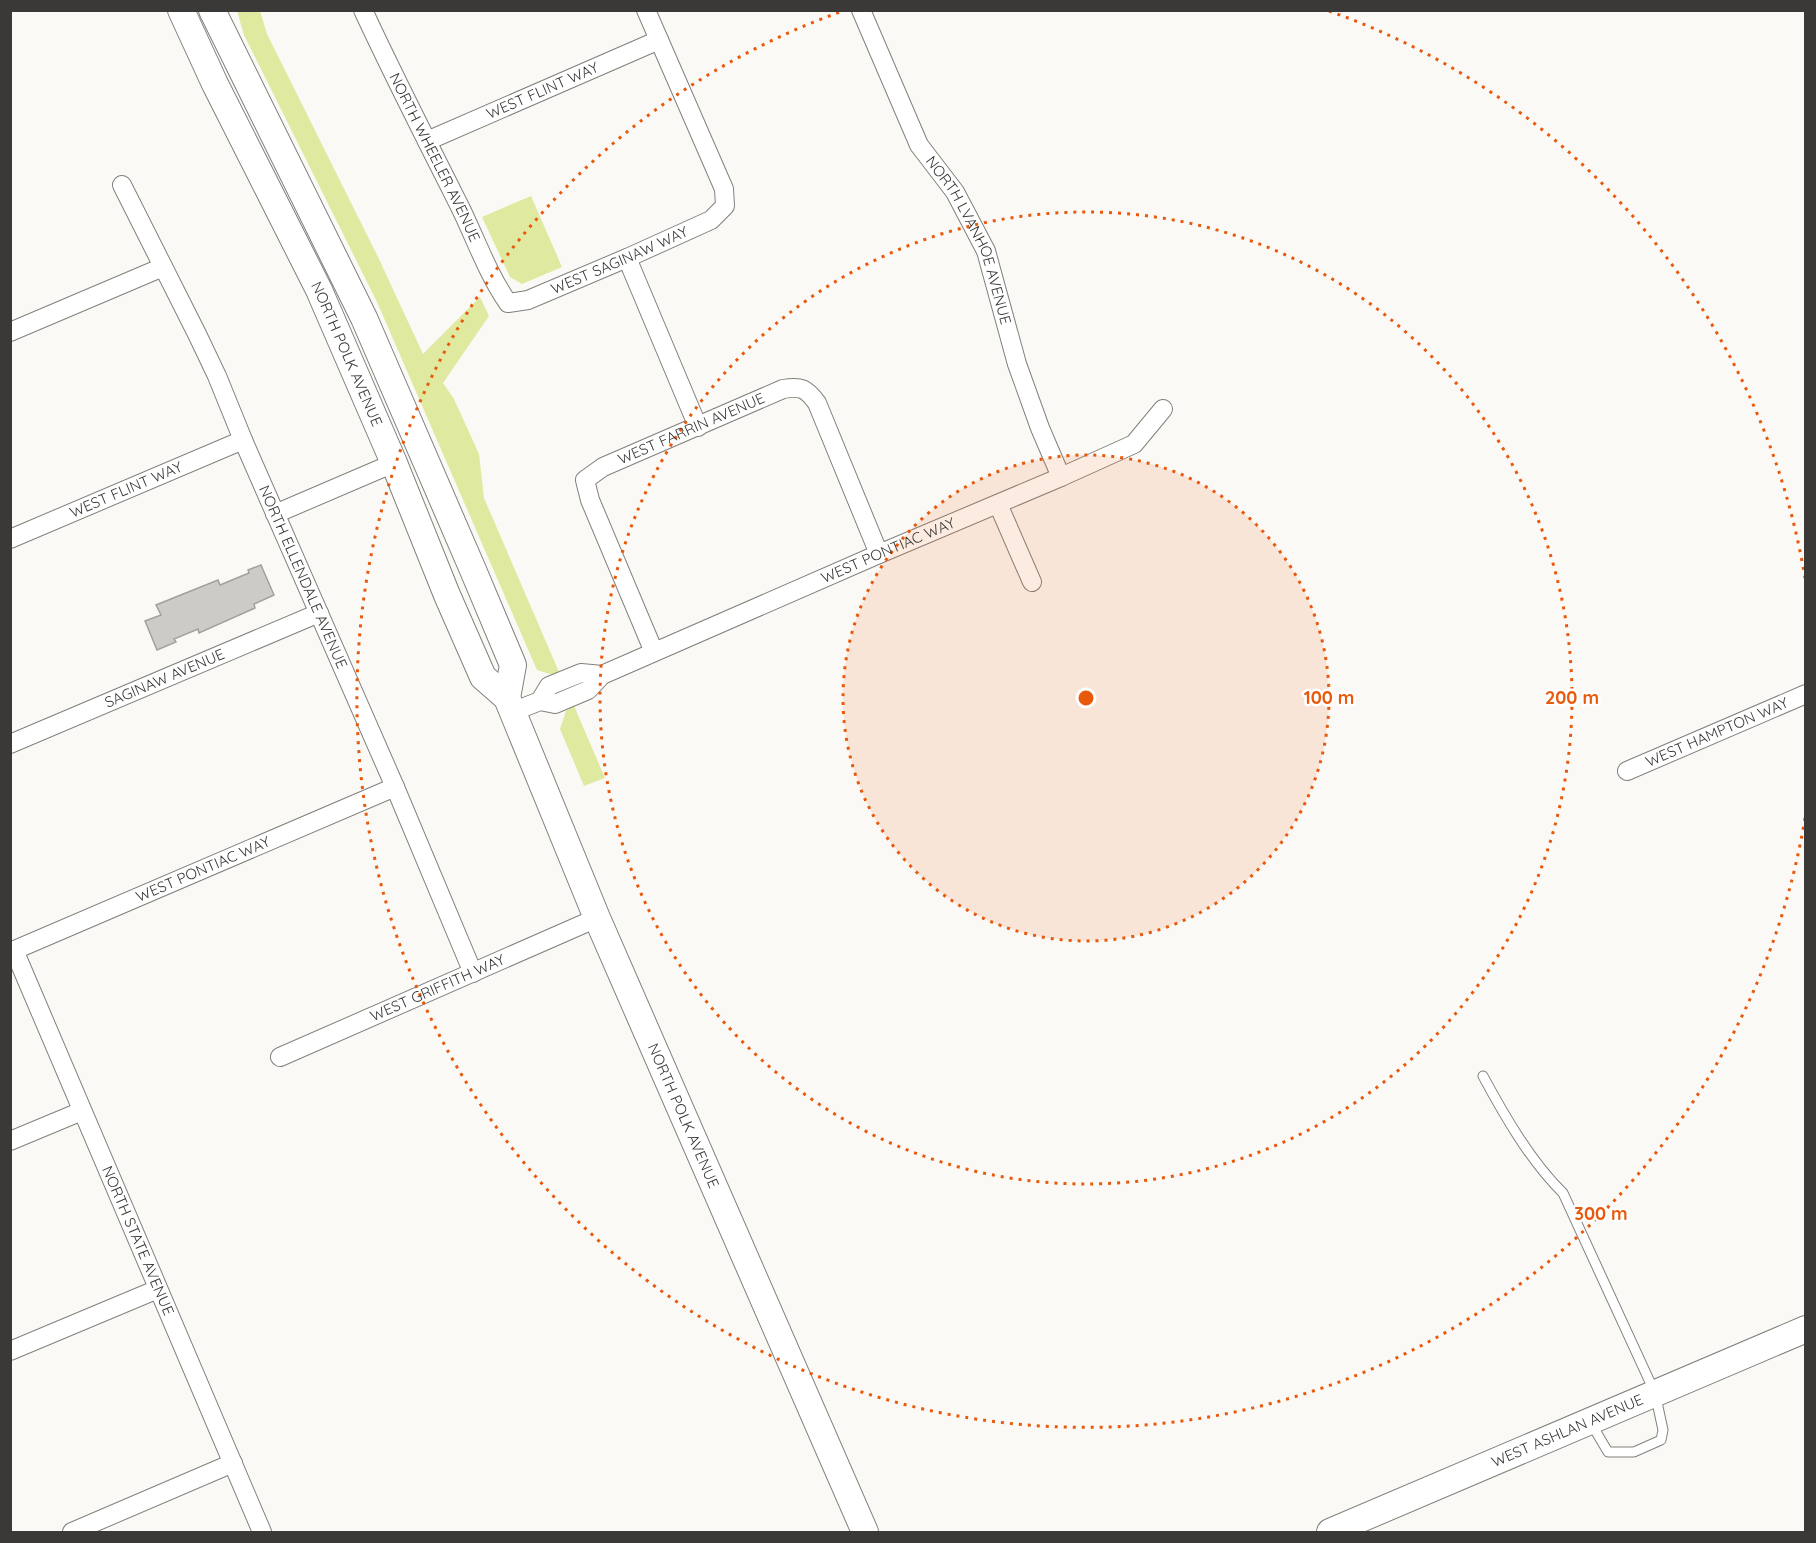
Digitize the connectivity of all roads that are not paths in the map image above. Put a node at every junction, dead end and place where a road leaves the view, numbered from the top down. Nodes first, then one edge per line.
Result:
1 (181, 10) edge
2 (212, 10) edge
3 (363, 10) edge
4 (646, 10) edge
5 (861, 10) edge
6 (659, 40) junction
7 (427, 141) junction
8 (122, 185) dead end
9 (627, 258) junction
10 (163, 267) junction
11 (508, 303) joint
12 (10, 332) edge
13 (1163, 409) dead end
14 (698, 427) junction
15 (243, 440) junction
16 (394, 463) junction
17 (1061, 477) junction
18 (998, 504) junction
19 (275, 514) junction
20 (10, 539) edge
21 (879, 554) junction
22 (1032, 582) dead end
23 (319, 613) junction
24 (654, 652) junction
25 (1806, 694) edge
26 (510, 705) junction
27 (10, 744) edge
28 (1627, 771) dead end
29 (395, 787) junction
30 (597, 918) junction
31 (12, 951) edge
32 (473, 973) junction
33 (280, 1057) dead end
34 (1483, 1076) dead end
35 (82, 1111) junction
36 (10, 1141) edge
37 (158, 1288) junction
38 (1806, 1329) edge
39 (10, 1351) edge
40 (1655, 1393) junction
41 (1592, 1420) junction
42 (233, 1463) junction
43 (72, 1533) edge
44 (262, 1533) edge
45 (865, 1533) edge
46 (1330, 1533) edge

1 - 16 main road, NORTH POLK AVENUE
2 - 26 main road, NORTH POLK AVENUE
3 - 7 street, NORTH WHEELER AVENUE
4 - 6 street
5 - 17 street, NORTH LVANHOE AVENUE
6 - 7 street, WEST FLINT WAY
6 - 9 street, WEST SAGINAW WAY
7 - 11 street, NORTH WHEELER AVENUE
8 - 10 street, NORTH ELLENDALE AVENUE
9 - 11 street, WEST SAGINAW WAY
9 - 14 street
10 - 12 street
10 - 15 street, NORTH ELLENDALE AVENUE
13 - 17 street, WEST PONTIAC WAY
14 - 21 street, WEST FARRIN AVENUE
14 - 24 street, WEST FARRIN AVENUE
15 - 19 street, NORTH ELLENDALE AVENUE
15 - 20 street, WEST FLINT WAY
16 - 19 street
16 - 26 main road, NORTH POLK AVENUE
17 - 18 street, WEST PONTIAC WAY
18 - 21 street, WEST PONTIAC WAY
18 - 22 street
19 - 23 street, NORTH ELLENDALE AVENUE
21 - 24 street, WEST PONTIAC WAY
23 - 27 street, SAGINAW AVENUE
23 - 29 street, NORTH ELLENDALE AVENUE
24 - 26 street, WEST PONTIAC WAY
25 - 28 street, WEST HAMPTON WAY
26 - 30 main road, NORTH POLK AVENUE
29 - 31 street, WEST PONTIAC WAY
29 - 32 street, NORTH ELLENDALE AVENUE
30 - 32 street, WEST GRIFFITH WAY
30 - 45 main road, NORTH POLK AVENUE
31 - 35 street, NORTH STATE AVENUE
32 - 33 street, WEST GRIFFITH WAY
34 - 40 lane
35 - 36 street
35 - 37 street, NORTH STATE AVENUE
37 - 39 street
37 - 42 street, NORTH STATE AVENUE
38 - 40 main road, WEST ASHLAN AVENUE
40 - 41 main road, WEST ASHLAN AVENUE
40 - 41 lane
41 - 46 main road, WEST ASHLAN AVENUE
42 - 43 street
42 - 44 street, NORTH STATE AVENUE

